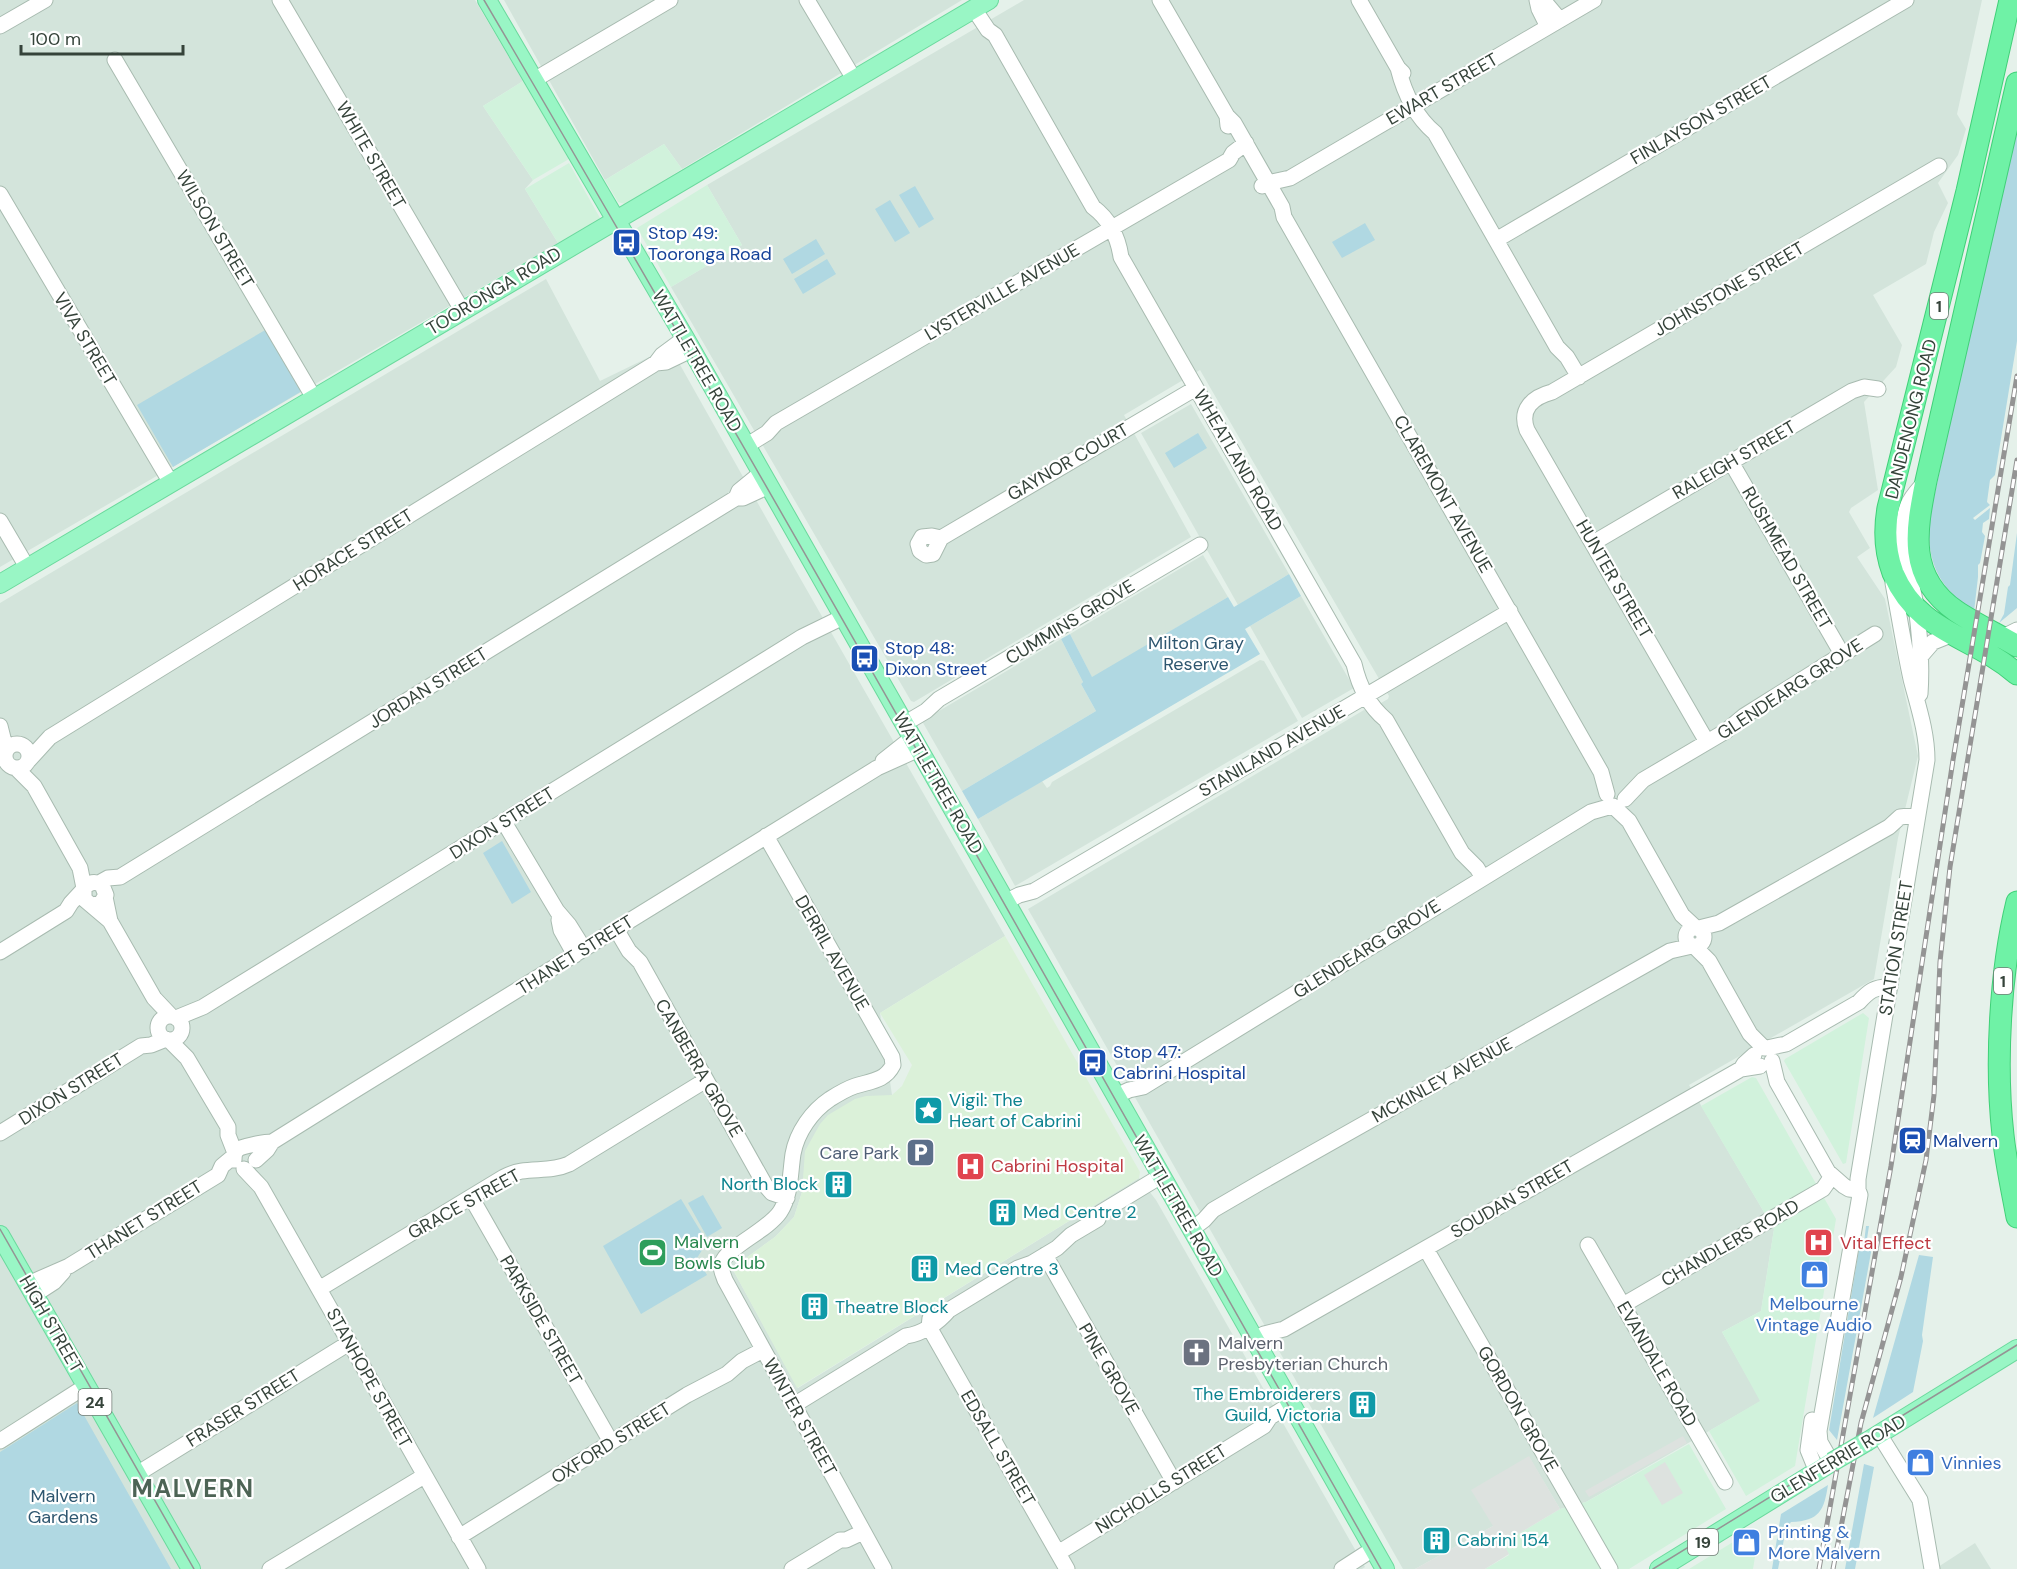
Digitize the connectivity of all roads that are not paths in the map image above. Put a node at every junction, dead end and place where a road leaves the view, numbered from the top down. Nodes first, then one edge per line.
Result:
1 (45, 0) edge
2 (280, 0) edge
3 (487, 0) edge
4 (670, 0) edge
5 (807, 0) edge
6 (1160, 0) edge
7 (1359, 0) edge
8 (1538, 0) edge
9 (1544, 0) edge
10 (1594, 0) edge
11 (1906, 0) edge
12 (2010, 0) edge
13 (980, 4) edge
14 (1554, 24) junction
15 (0, 26) edge
16 (115, 60) dead end
17 (854, 79) junction
18 (534, 80) junction
19 (2017, 83) edge
20 (1418, 103) junction
21 (1246, 151) junction
22 (1939, 166) dead end
23 (1269, 190) junction
24 (0, 194) edge
25 (616, 219) junction
26 (1107, 231) junction
27 (1496, 240) junction
28 (462, 310) junction
29 (688, 344) junction
30 (1575, 379) junction
31 (1196, 388) junction
32 (1878, 389) dead end
33 (314, 398) junction
34 (1524, 415) joint
35 (744, 442) junction
36 (1731, 462) junction
37 (765, 479) junction
38 (1926, 481) junction
39 (171, 483) junction
40 (0, 521) edge
41 (941, 537) dead end
42 (1593, 543) junction
43 (1200, 545) dead end
44 (1889, 559) junction
45 (27, 567) junction
46 (0, 584) edge
47 (1916, 610) junction
48 (1510, 611) junction
49 (841, 613) junction
50 (1875, 634) dead end
51 (1953, 634) junction
52 (2012, 638) edge
53 (1842, 654) junction
54 (1920, 657) junction
55 (2017, 674) edge
56 (1371, 693) junction
57 (1919, 706) junction
58 (0, 727) edge
59 (909, 732) junction
60 (50, 737) junction
61 (1707, 742) junction
62 (10, 750) edge
63 (17, 767) edge
64 (1615, 797) junction
65 (504, 822) junction
66 (1916, 822) junction
67 (766, 836) junction
68 (1479, 881) junction
69 (94, 893) junction
70 (2017, 902) edge
71 (1008, 907) junction
72 (619, 927) junction
73 (1695, 937) junction
74 (0, 952) edge
75 (580, 952) junction
76 (1888, 994) junction
77 (2009, 1027) edge
78 (170, 1028) junction
79 (1763, 1057) junction
80 (706, 1080) junction
81 (1119, 1101) junction
82 (0, 1133) edge
83 (245, 1158) junction
84 (759, 1173) junction
85 (1163, 1179) junction
86 (1835, 1179) junction
87 (790, 1182) junction
88 (1858, 1185) junction
89 (471, 1197) junction
90 (787, 1198) junction
91 (2017, 1217) edge
92 (1189, 1224) junction
93 (0, 1234) edge
94 (1071, 1235) junction
95 (1588, 1245) dead end
96 (1426, 1249) junction
97 (1046, 1255) junction
98 (1018, 1268) junction
99 (31, 1289) junction
100 (319, 1289) junction
101 (1623, 1305) junction
102 (930, 1321) junction
103 (349, 1343) junction
104 (1257, 1344) junction
105 (2017, 1349) edge
106 (763, 1350) junction
107 (86, 1386) junction
108 (794, 1405) junction
109 (1293, 1408) junction
110 (1874, 1437) junction
111 (0, 1441) edge
112 (611, 1442) junction
113 (1827, 1466) junction
114 (136, 1474) junction
115 (424, 1476) junction
116 (1174, 1482) junction
117 (1725, 1482) dead end
118 (861, 1527) junction
119 (459, 1537) junction
120 (1373, 1549) junction
121 (1058, 1553) junction
122 (191, 1569) edge
123 (270, 1569) edge
124 (478, 1569) edge
125 (792, 1569) edge
126 (884, 1569) edge
127 (1067, 1569) edge
128 (1342, 1569) edge
129 (1385, 1569) edge
130 (1610, 1569) edge
131 (1659, 1569) edge
132 (1932, 1569) edge

1 - 15 street
2 - 28 street, WHITE STREET
3 - 18 main road, WATTLETREE ROAD
4 - 18 street
5 - 17 street
6 - 21 street, CLAREMONT AVENUE
7 - 20 street
8 - 14 street
9 - 14 street
10 - 14 street, EWART STREET
11 - 27 street, FINLAYSON STREET
12 - 44 highway, DANDENONG ROAD / 1
13 - 17 main road, TOORONGA ROAD
13 - 26 street, WHEATLAND ROAD
14 - 20 street, EWART STREET
16 - 33 street, WILSON STREET
17 - 25 main road, TOORONGA ROAD
18 - 25 main road, WATTLETREE ROAD
19 - 38 highway, DANDENONG ROAD / 1
20 - 23 street, EWART STREET
20 - 27 street
21 - 23 street, CLAREMONT AVENUE
21 - 26 street, LYSTERVILLE AVENUE
22 - 30 street, JOHNSTONE STREET
23 - 48 street, CLAREMONT AVENUE
24 - 39 street, VIVA STREET
25 - 28 main road, TOORONGA ROAD
25 - 29 main road, WATTLETREE ROAD
26 - 31 street, WHEATLAND ROAD
26 - 35 street, LYSTERVILLE AVENUE
27 - 30 street
28 - 33 main road, TOORONGA ROAD
29 - 35 main road, WATTLETREE ROAD
29 - 60 street, HORACE STREET
30 - 34 street, JOHNSTONE STREET
31 - 41 street, GAYNOR COURT
31 - 56 street, WHEATLAND ROAD
32 - 36 street, RALEIGH STREET
33 - 39 main road, TOORONGA ROAD
34 - 42 street, HUNTER STREET
35 - 37 main road, WATTLETREE ROAD
36 - 42 street, RALEIGH STREET
36 - 53 street, RUSHMEAD STREET
37 - 49 main road, WATTLETREE ROAD
37 - 69 street, JORDAN STREET
38 - 47 street, STATION STREET
38 - 52 highway, DANDENONG ROAD / 1
39 - 45 main road, TOORONGA ROAD
40 - 45 street
42 - 61 street, HUNTER STREET
43 - 59 street, CUMMINS GROVE
44 - 47 highway, DANDENONG ROAD / 1
44 - 57 street, STATION STREET
45 - 46 main road, TOORONGA ROAD
47 - 51 highway, DANDENONG ROAD / 1
47 - 54 street, STATION STREET
48 - 56 street, STANILAND AVENUE
48 - 64 street, CLAREMONT AVENUE
49 - 59 main road, WATTLETREE ROAD
49 - 65 street, DIXON STREET
50 - 53 street, GLENDEARG GROVE
51 - 54 street
51 - 55 highway, DANDENONG ROAD / 1
53 - 61 street, GLENDEARG GROVE
54 - 57 street, STATION STREET
56 - 68 street, WHEATLAND ROAD
56 - 71 street, STANILAND AVENUE
57 - 66 street, STATION STREET
58 - 62 street
59 - 67 street, THANET STREET
59 - 71 main road, WATTLETREE ROAD
60 - 62 street, HORACE STREET
60 - 63 street, HORACE STREET
61 - 64 street, GLENDEARG GROVE
62 - 63 street
62 - 63 street
63 - 69 street
64 - 68 street, GLENDEARG GROVE
64 - 73 street
65 - 75 street
65 - 78 street, DIXON STREET
66 - 73 street
66 - 76 street, STATION STREET
67 - 72 street, THANET STREET
67 - 87 street, DERRIL AVENUE
68 - 81 street, GLENDEARG GROVE
69 - 74 street
69 - 78 street, STANHOPE STREET
70 - 77 highway, 1
71 - 81 main road, WATTLETREE ROAD
72 - 75 street, THANET STREET
72 - 80 street, CANBERRA GROVE
73 - 79 street
73 - 92 street, MCKINLEY AVENUE
75 - 83 street, THANET STREET
76 - 79 street
76 - 88 street, STATION STREET
77 - 91 highway, 1
78 - 82 street, DIXON STREET
78 - 83 street, STANHOPE STREET
79 - 86 street
79 - 96 street, SOUDAN STREET
80 - 84 street, CANBERRA GROVE
80 - 89 street, GRACE STREET
81 - 85 main road, WATTLETREE ROAD
83 - 99 street, THANET STREET
83 - 100 street, STANHOPE STREET
84 - 87 street
84 - 90 street, CANBERRA GROVE
85 - 92 main road, WATTLETREE ROAD
85 - 94 street
86 - 88 street
86 - 101 street, CHANDLERS ROAD
87 - 90 street
88 - 113 street, STATION STREET
89 - 100 street, GRACE STREET
89 - 112 street, PARKSIDE STREET
90 - 106 street, WINTER STREET
92 - 104 main road, WATTLETREE ROAD
93 - 99 main road, HIGH STREET / 24
94 - 97 street
94 - 98 street
95 - 101 street, EVANDALE ROAD
96 - 104 street, SOUDAN STREET
96 - 130 street, GORDON GROVE
97 - 98 street
97 - 116 street, PINE GROVE
98 - 102 street
99 - 107 main road, HIGH STREET / 24
100 - 103 street, STANHOPE STREET
101 - 117 street, EVANDALE ROAD
102 - 108 street
102 - 121 street, EDSALL STREET
103 - 114 street, FRASER STREET
103 - 115 street, STANHOPE STREET
104 - 109 main road, WATTLETREE ROAD
105 - 110 main road, GLENFERRIE ROAD / 19
106 - 108 street, WINTER STREET
106 - 112 street, OXFORD STREET
107 - 111 street
107 - 114 main road, HIGH STREET / 24
108 - 118 street, WINTER STREET
109 - 116 street, NICHOLLS STREET
109 - 120 main road, WATTLETREE ROAD
110 - 113 main road, GLENFERRIE ROAD / 19, bridge
110 - 132 street
112 - 119 street, OXFORD STREET
113 - 131 main road, GLENFERRIE ROAD / 19
114 - 122 main road, HIGH STREET / 24
115 - 119 street, STANHOPE STREET
115 - 123 street
116 - 121 street, NICHOLLS STREET
118 - 125 street
118 - 126 street, WINTER STREET
119 - 124 street, STANHOPE STREET
120 - 128 street
120 - 129 main road, WATTLETREE ROAD
121 - 127 street, EDSALL STREET

